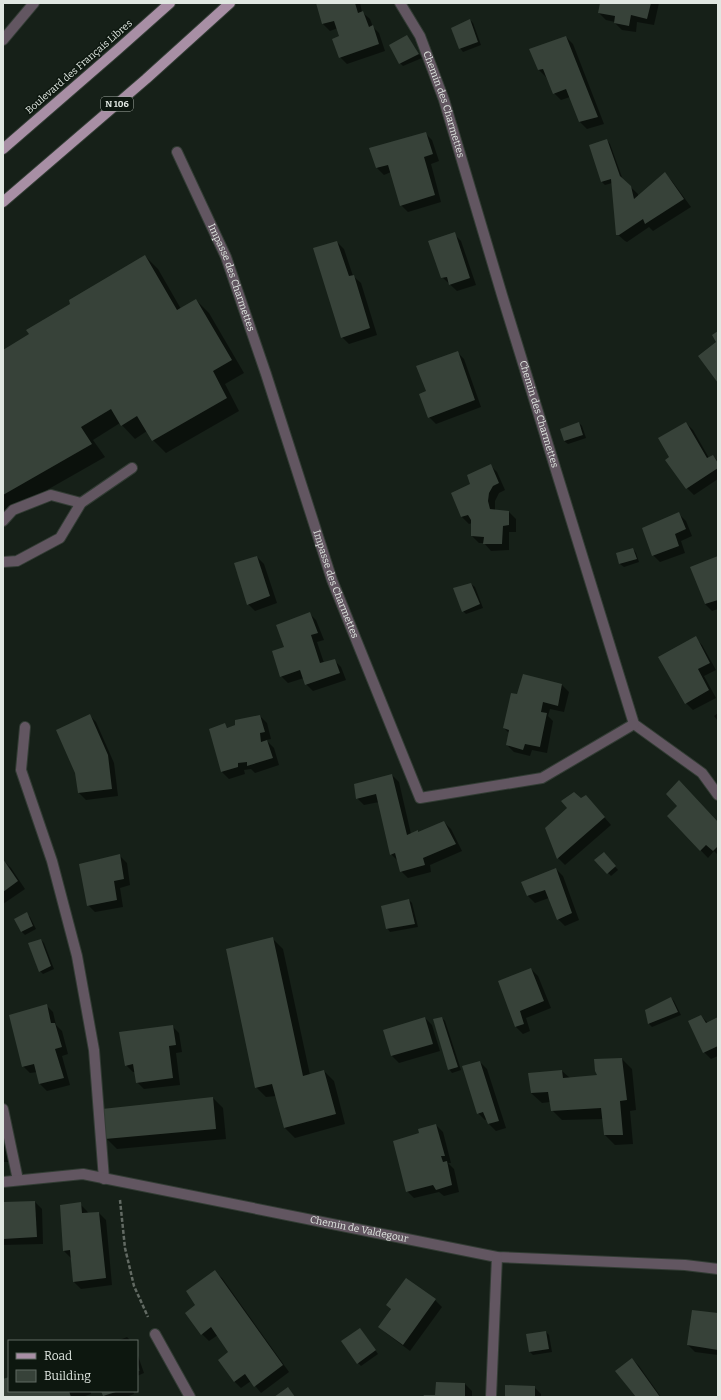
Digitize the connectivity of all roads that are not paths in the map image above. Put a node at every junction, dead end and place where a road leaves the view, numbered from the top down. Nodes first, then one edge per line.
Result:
1 (34, 3) edge
2 (170, 3) edge
3 (230, 3) edge
4 (400, 3) edge
5 (3, 40) edge
6 (3, 149) edge
7 (177, 152) dead end
8 (3, 202) edge
9 (132, 468) dead end
10 (81, 503) junction
11 (3, 520) edge
12 (3, 562) edge
13 (634, 724) junction
14 (25, 727) dead end
15 (718, 795) edge
16 (3, 1109) edge
17 (104, 1179) junction
18 (18, 1180) junction
19 (3, 1182) edge
20 (497, 1257) junction
21 (718, 1269) edge
22 (155, 1334) road end
23 (190, 1397) edge
24 (491, 1397) edge

1 - 5 street
2 - 6 main road, Boulevard des Français Libres
3 - 8 main road, N 106
4 - 13 street, Chemin des Charmettes
7 - 13 street, Impasse des Charmettes
9 - 10 street
10 - 11 street
10 - 12 street
13 - 15 street
14 - 17 street
16 - 18 street
17 - 18 street, Chemin de Valdegour
17 - 20 street, Chemin de Valdegour
18 - 19 street, Chemin de Valdegour
20 - 21 street, Chemin de Valdegour
20 - 24 street
22 - 23 street

